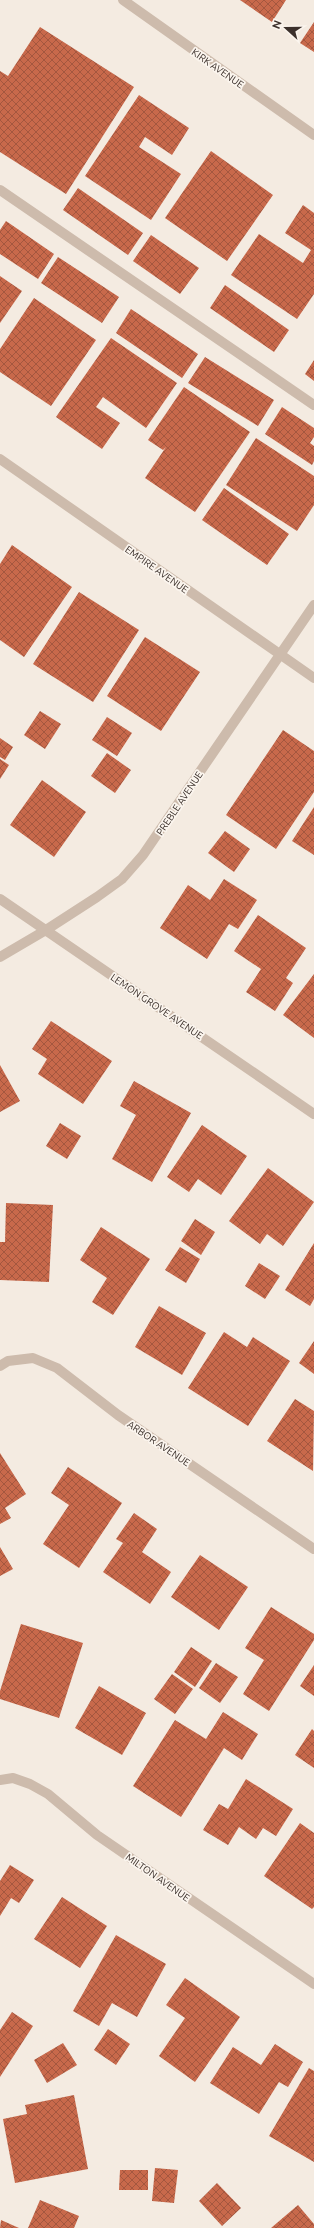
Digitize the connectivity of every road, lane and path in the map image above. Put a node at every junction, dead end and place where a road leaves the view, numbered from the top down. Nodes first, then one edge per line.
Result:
1 (123, 0) edge
2 (314, 135) edge
3 (0, 190) edge
4 (314, 405) edge
5 (0, 459) edge
6 (314, 605) edge
7 (280, 655) junction
8 (314, 678) edge
9 (0, 898) edge
10 (46, 930) junction
11 (0, 957) edge
12 (314, 1114) edge
13 (0, 1366) edge
14 (314, 1549) edge
15 (0, 1780) edge
16 (314, 1984) edge

1 - 2 street, KIRK AVENUE
3 - 4 street
5 - 7 street, EMPIRE AVENUE
6 - 7 street, PREBLE AVENUE
7 - 8 street, EMPIRE AVENUE
7 - 10 street, PREBLE AVENUE
9 - 10 street, LEMON GROVE AVENUE
10 - 11 street, PREBLE AVENUE
10 - 12 street, LEMON GROVE AVENUE
13 - 14 street, ARBOR AVENUE
15 - 16 street, MILTON AVENUE

